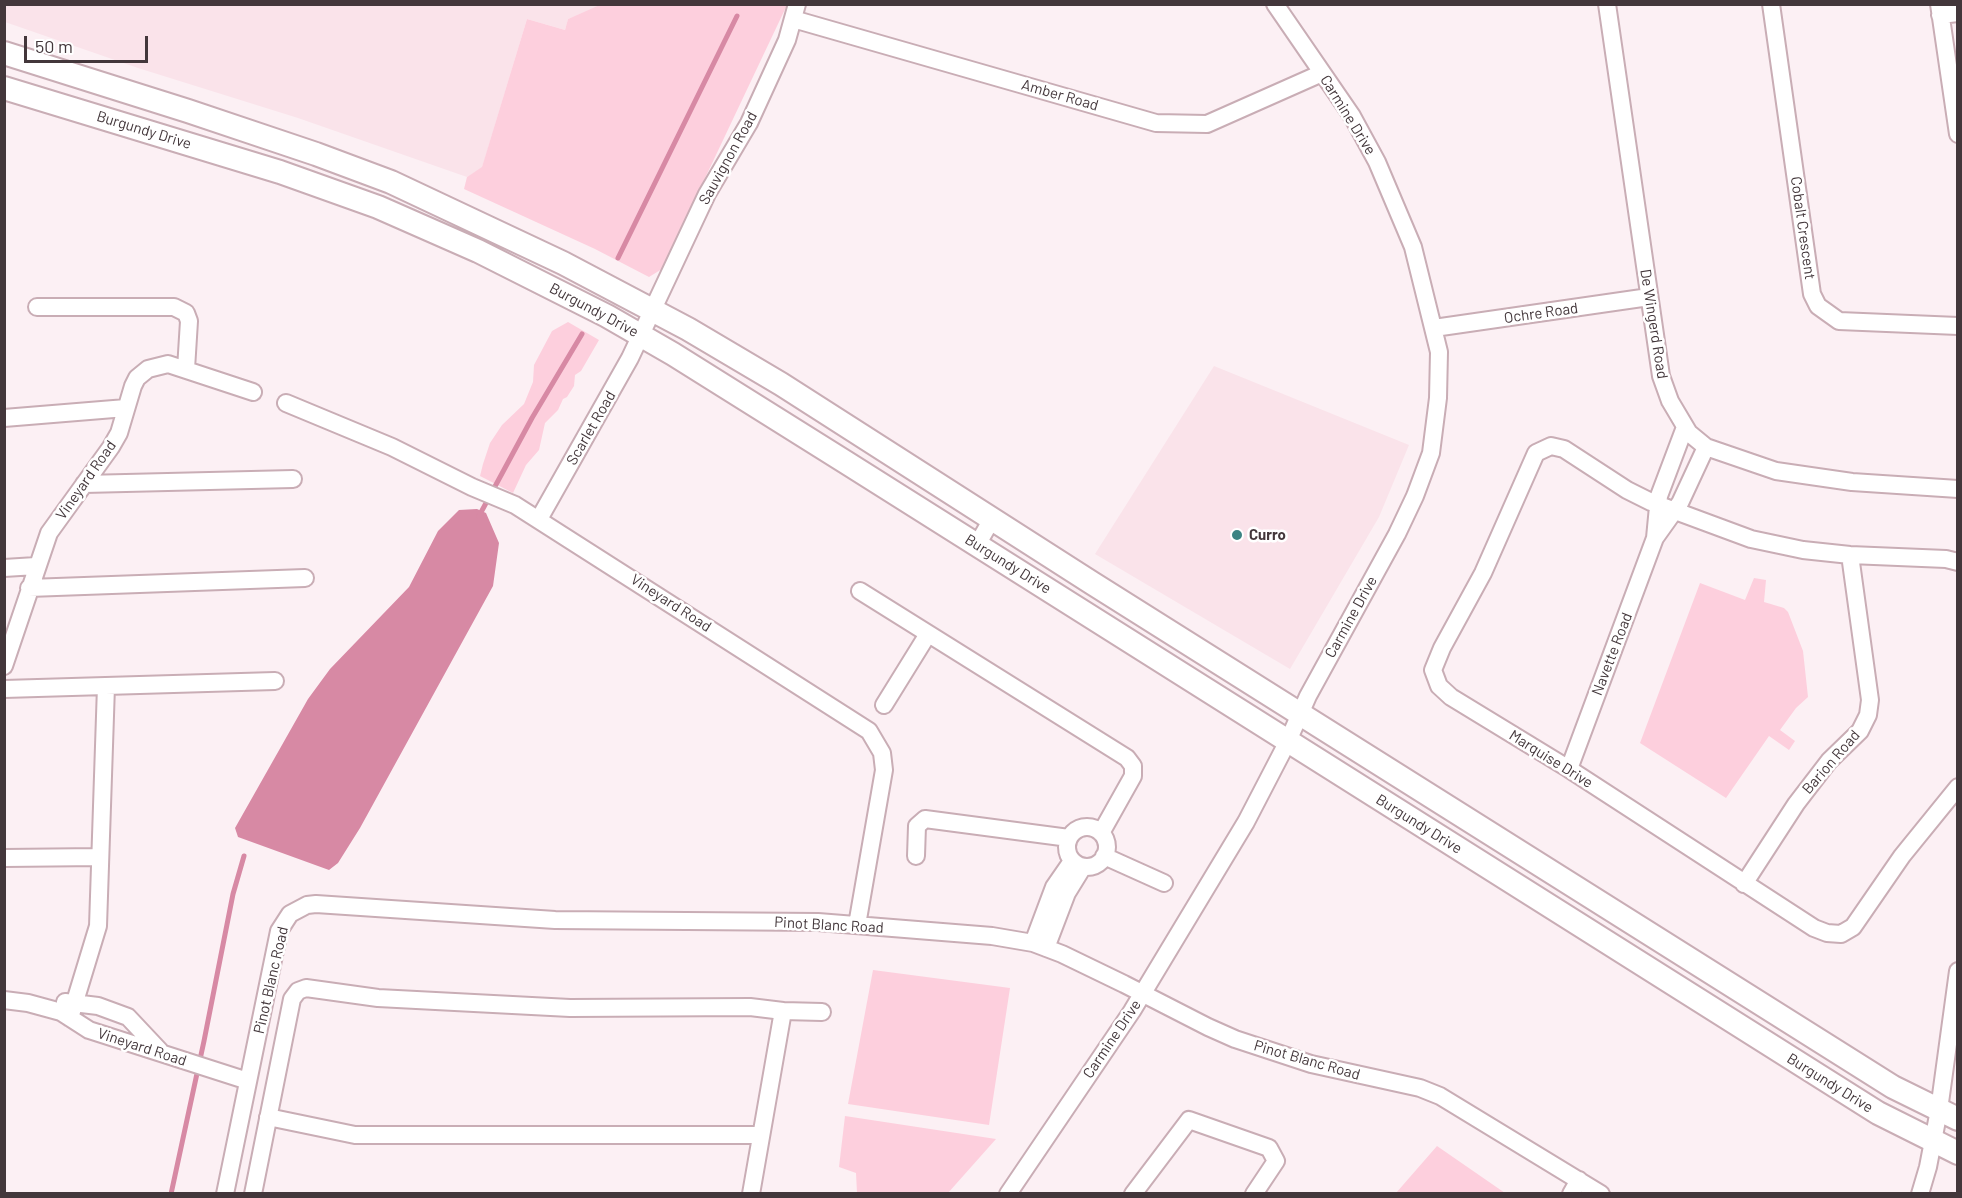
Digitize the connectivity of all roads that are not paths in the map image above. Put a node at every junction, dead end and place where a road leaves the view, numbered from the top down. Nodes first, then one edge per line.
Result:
1 (1275, 4) edge
2 (1607, 4) edge
3 (1771, 4) edge
4 (1939, 10) edge
5 (795, 12) edge
6 (1958, 13) edge
7 (4, 53) edge
8 (1322, 73) junction
9 (4, 88) edge
10 (1958, 134) edge
11 (1649, 297) junction
12 (37, 307) dead end
13 (652, 310) junction
14 (1958, 326) edge
15 (1434, 328) junction
16 (640, 336) junction
17 (186, 369) junction
18 (253, 392) dead end
19 (286, 403) dead end
20 (126, 408) junction
21 (4, 418) edge
22 (1685, 427) junction
23 (1706, 447) junction
24 (293, 479) dead end
25 (84, 484) junction
26 (1958, 489) edge
27 (1657, 504) junction
28 (1674, 511) junction
29 (539, 519) junction
30 (992, 519) junction
31 (1655, 538) junction
32 (977, 545) junction
33 (1850, 555) junction
34 (1958, 562) edge
35 (36, 566) junction
36 (4, 568) edge
37 (305, 578) dead end
38 (29, 588) junction
39 (860, 591) dead end
40 (928, 634) junction
41 (4, 666) edge
42 (275, 681) dead end
43 (106, 686) junction
44 (4, 689) edge
45 (884, 705) dead end
46 (1300, 713) junction
47 (1288, 741) junction
48 (1569, 769) junction
49 (1958, 787) edge
50 (1101, 833) junction
51 (1069, 838) junction
52 (916, 856) dead end
53 (1104, 856) junction
54 (100, 857) junction
55 (4, 858) edge
56 (1078, 864) junction
57 (1164, 883) dead end
58 (1744, 884) junction
59 (857, 925) junction
60 (1039, 945) junction
61 (1958, 971) edge
62 (1143, 993) junction
63 (4, 1000) edge
64 (73, 1010) junction
65 (783, 1011) junction
66 (822, 1012) dead end
67 (168, 1055) junction
68 (248, 1081) junction
69 (1948, 1114) edge
70 (268, 1117) junction
71 (761, 1135) junction
72 (1933, 1142) junction
73 (1958, 1153) edge
74 (1575, 1187) edge
75 (225, 1194) edge
76 (253, 1194) edge
77 (751, 1194) edge
78 (1008, 1194) edge
79 (1133, 1194) edge
80 (1254, 1194) edge
81 (1601, 1194) edge
82 (1920, 1194) edge

1 - 8 street, Carmine Drive
2 - 11 street, De Wingerd Road
3 - 14 street, Cobalt Crescent
4 - 6 street
4 - 10 street
5 - 8 street, Amber Road
5 - 13 street, Sauvignon Road
7 - 13 main road, Burgundy Drive
8 - 15 street, Carmine Drive
9 - 16 main road, Burgundy Drive
11 - 15 street, Ochre Road
11 - 22 street, De Wingerd Road
12 - 17 street
13 - 16 street, Sauvignon Road
13 - 30 main road, Burgundy Drive
15 - 46 street, Carmine Drive
16 - 29 street, Scarlet Road
16 - 32 main road, Burgundy Drive
17 - 18 street, Vineyard Road
17 - 20 street, Vineyard Road
19 - 29 street, Vineyard Road
20 - 21 street
20 - 25 street, Vineyard Road
22 - 23 street, De Wingerd Road
22 - 27 street
23 - 26 street, De Wingerd Road
23 - 28 street
24 - 25 street
25 - 35 street, Vineyard Road
27 - 28 street, Marquise Drive
27 - 31 street, Navette Road
27 - 48 street, Marquise Drive
28 - 31 street, Navette Road
28 - 33 street, Marquise Drive
29 - 59 street, Vineyard Road
30 - 32 street
30 - 46 main road, Burgundy Drive
31 - 48 street, Navette Road
32 - 47 main road, Burgundy Drive
33 - 34 street, Marquise Drive
33 - 58 street, Barion Road
35 - 36 street
35 - 38 street, Vineyard Road
37 - 38 street
38 - 41 street, Vineyard Road
39 - 40 street
40 - 45 street
40 - 50 street
42 - 43 street
43 - 44 street
43 - 54 street
46 - 47 street, Carmine Drive
46 - 69 main road, Burgundy Drive
47 - 62 street, Carmine Drive
47 - 72 main road, Burgundy Drive
48 - 58 street, Marquise Drive
49 - 58 street, Marquise Drive
50 - 51 street
50 - 53 street
51 - 52 street
51 - 56 street
53 - 56 street
53 - 57 street
54 - 55 street
54 - 64 street
56 - 60 street
59 - 60 street, Pinot Blanc Road
59 - 68 street, Pinot Blanc Road
60 - 62 street, Pinot Blanc Road
61 - 69 street
62 - 74 street, Pinot Blanc Road
62 - 78 street, Carmine Drive
63 - 64 street, Vineyard Road
64 - 67 street, Vineyard Road
64 - 67 street
65 - 66 street
65 - 70 street
65 - 71 street
67 - 68 street, Vineyard Road
68 - 75 street, Pinot Blanc Road
69 - 72 street
70 - 71 street
70 - 76 street
71 - 77 street
72 - 73 main road, Burgundy Drive
72 - 82 street
74 - 81 street, Pinot Blanc Road
79 - 80 street

